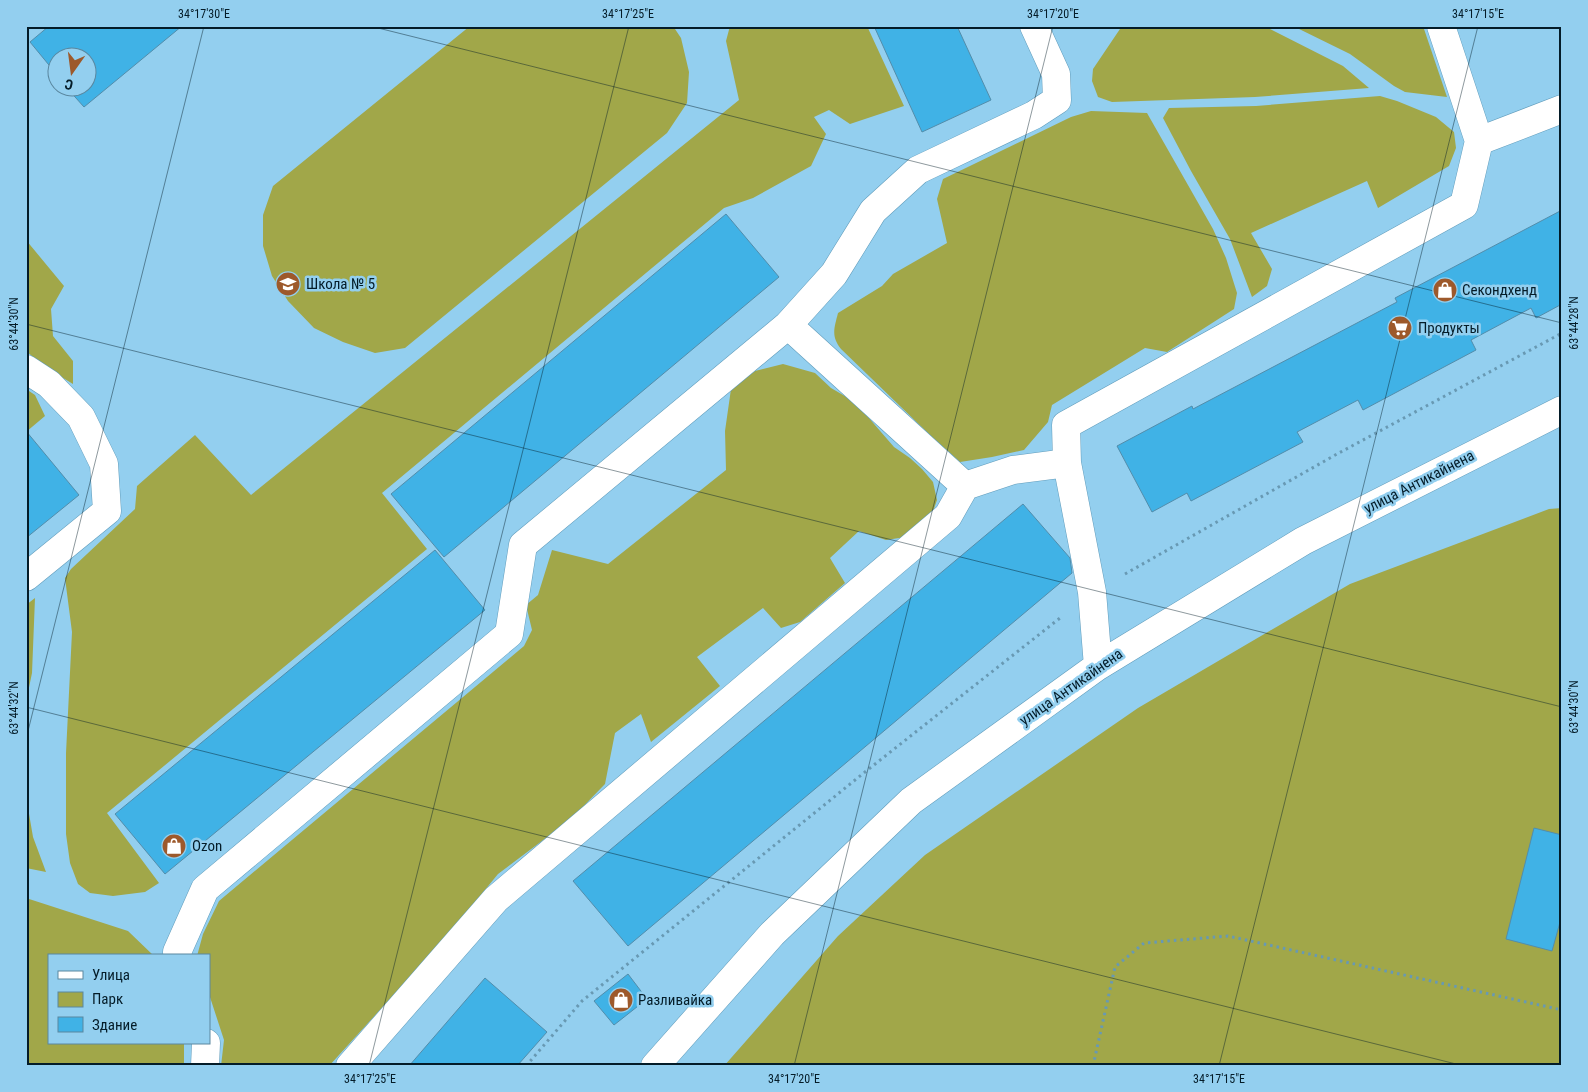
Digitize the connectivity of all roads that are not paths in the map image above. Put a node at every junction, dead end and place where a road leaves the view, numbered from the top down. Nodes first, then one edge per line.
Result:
1 (1034, 26) edge
2 (1441, 26) edge
3 (1562, 109) edge
4 (1478, 141) junction
5 (788, 325) junction
6 (26, 369) edge
7 (1562, 410) edge
8 (1067, 463) junction
9 (966, 486) junction
10 (26, 578) edge
11 (1098, 666) junction
12 (178, 954) edge
13 (206, 1044) edge
14 (205, 1066) edge
15 (350, 1066) edge
16 (655, 1066) edge

1 - 5 street
2 - 4 street
3 - 4 street
4 - 8 street
5 - 9 street
5 - 12 street
6 - 10 street
7 - 11 street, улица Антикайнена
8 - 9 street
8 - 11 street
9 - 15 street
11 - 16 street, улица Антикайнена
13 - 14 street

